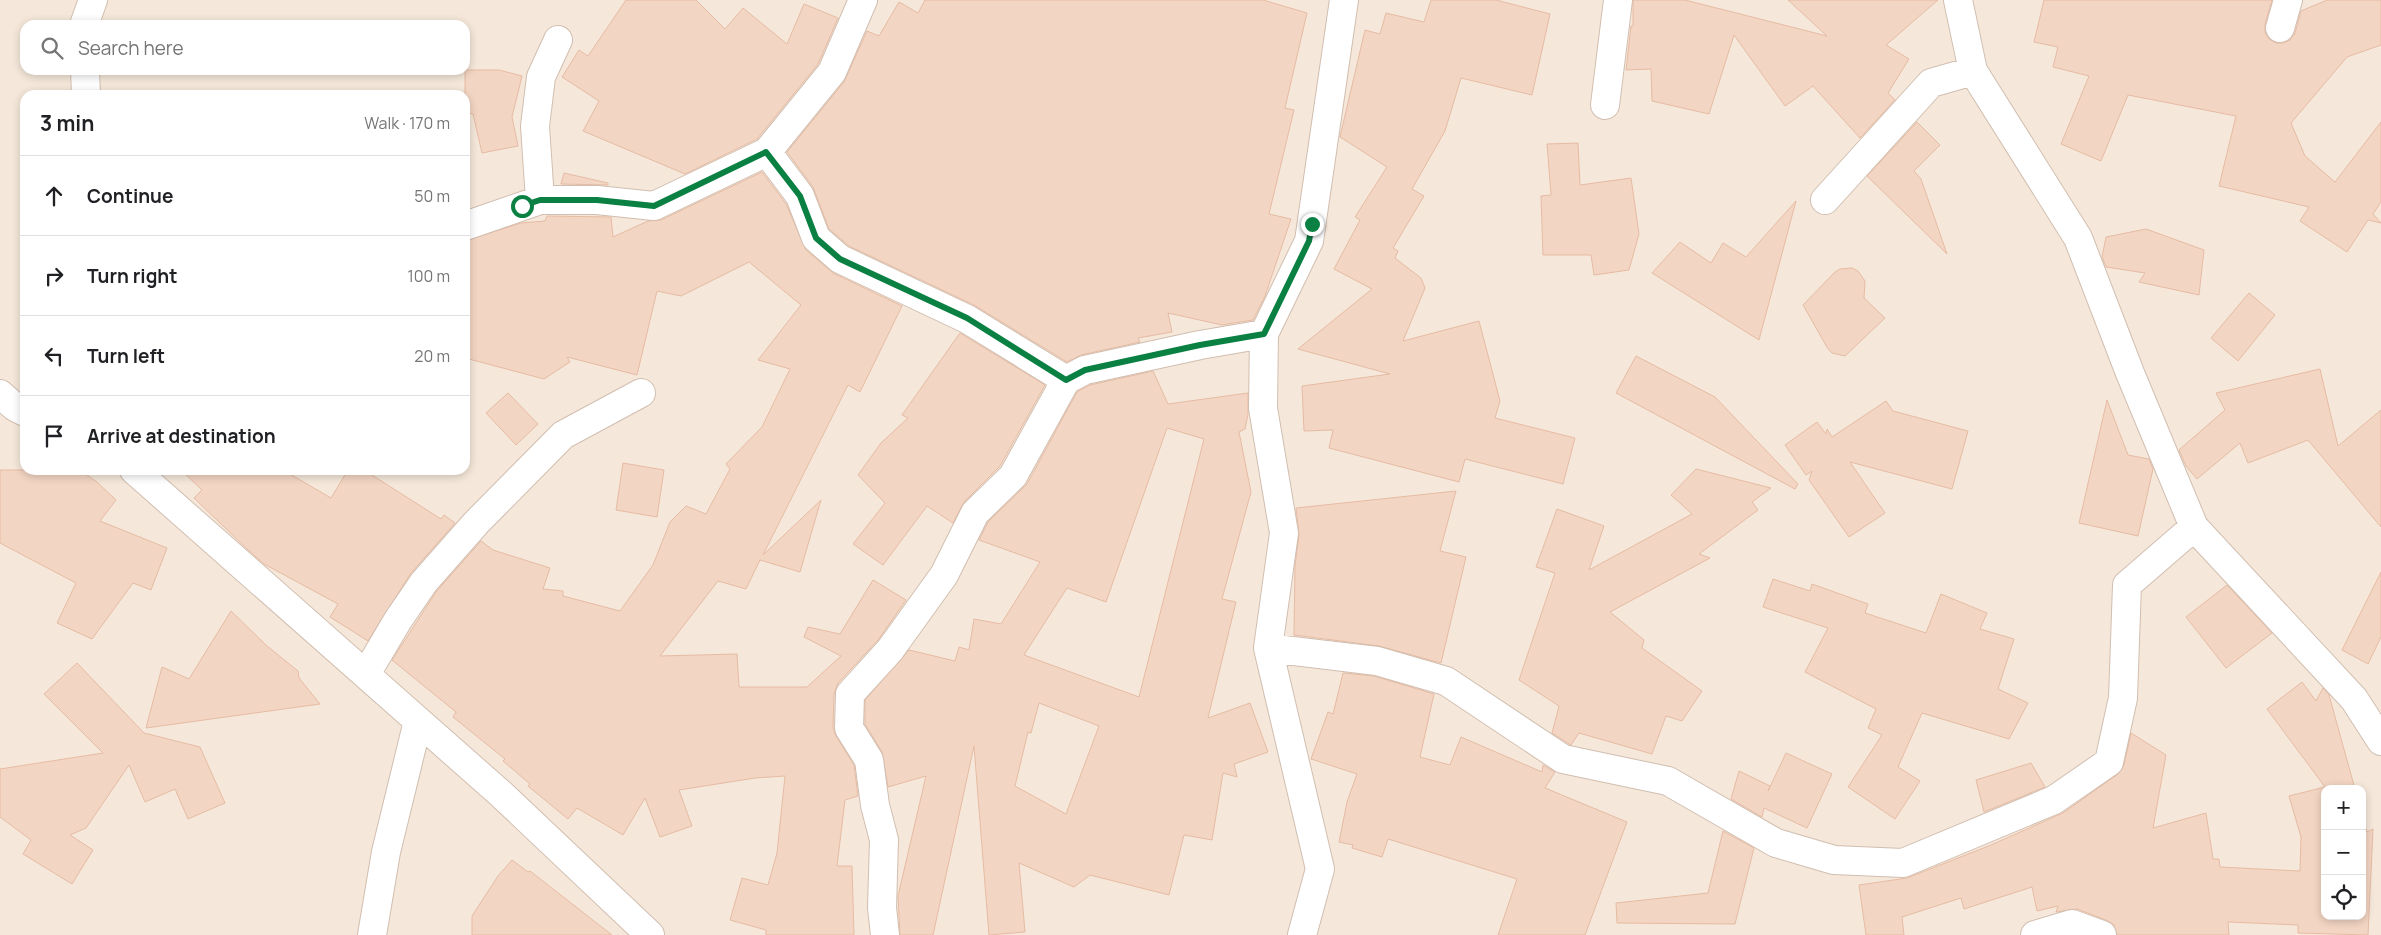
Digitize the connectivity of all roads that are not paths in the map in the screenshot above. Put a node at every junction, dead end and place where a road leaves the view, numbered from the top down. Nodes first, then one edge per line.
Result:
1 (93, 0) edge
2 (863, 0) edge
3 (1344, 0) edge
4 (1618, 0) edge
5 (1961, 0) edge
6 (2288, 0) edge
7 (86, 20) edge
8 (2280, 28) dead end
9 (558, 40) dead end
10 (1973, 71) junction
11 (85, 75) edge
12 (86, 90) edge
13 (1606, 104) dead end
14 (766, 152) junction
15 (540, 200) junction
16 (1824, 200) dead end
17 (470, 224) edge
18 (1264, 334) junction
19 (1066, 380) junction
20 (641, 393) dead end
21 (0, 394) edge
22 (20, 410) edge
23 (140, 475) edge
24 (2194, 527) junction
25 (1268, 648) junction
26 (366, 674) junction
27 (418, 721) junction
28 (2381, 741) edge
29 (372, 935) edge
30 (650, 935) edge
31 (885, 935) edge
32 (1302, 935) edge
33 (2035, 935) edge
34 (2102, 935) edge

1 - 7 street
2 - 14 street
3 - 18 street
4 - 13 street
5 - 10 street
6 - 8 street
9 - 15 street
10 - 16 street
10 - 24 street
11 - 12 street
14 - 15 street
14 - 19 street
15 - 17 street
18 - 19 street
18 - 25 street
19 - 31 street
20 - 26 street
21 - 22 street
23 - 26 street
24 - 25 street
24 - 28 street
25 - 32 street
26 - 27 street
27 - 29 street
27 - 30 street
33 - 34 street

